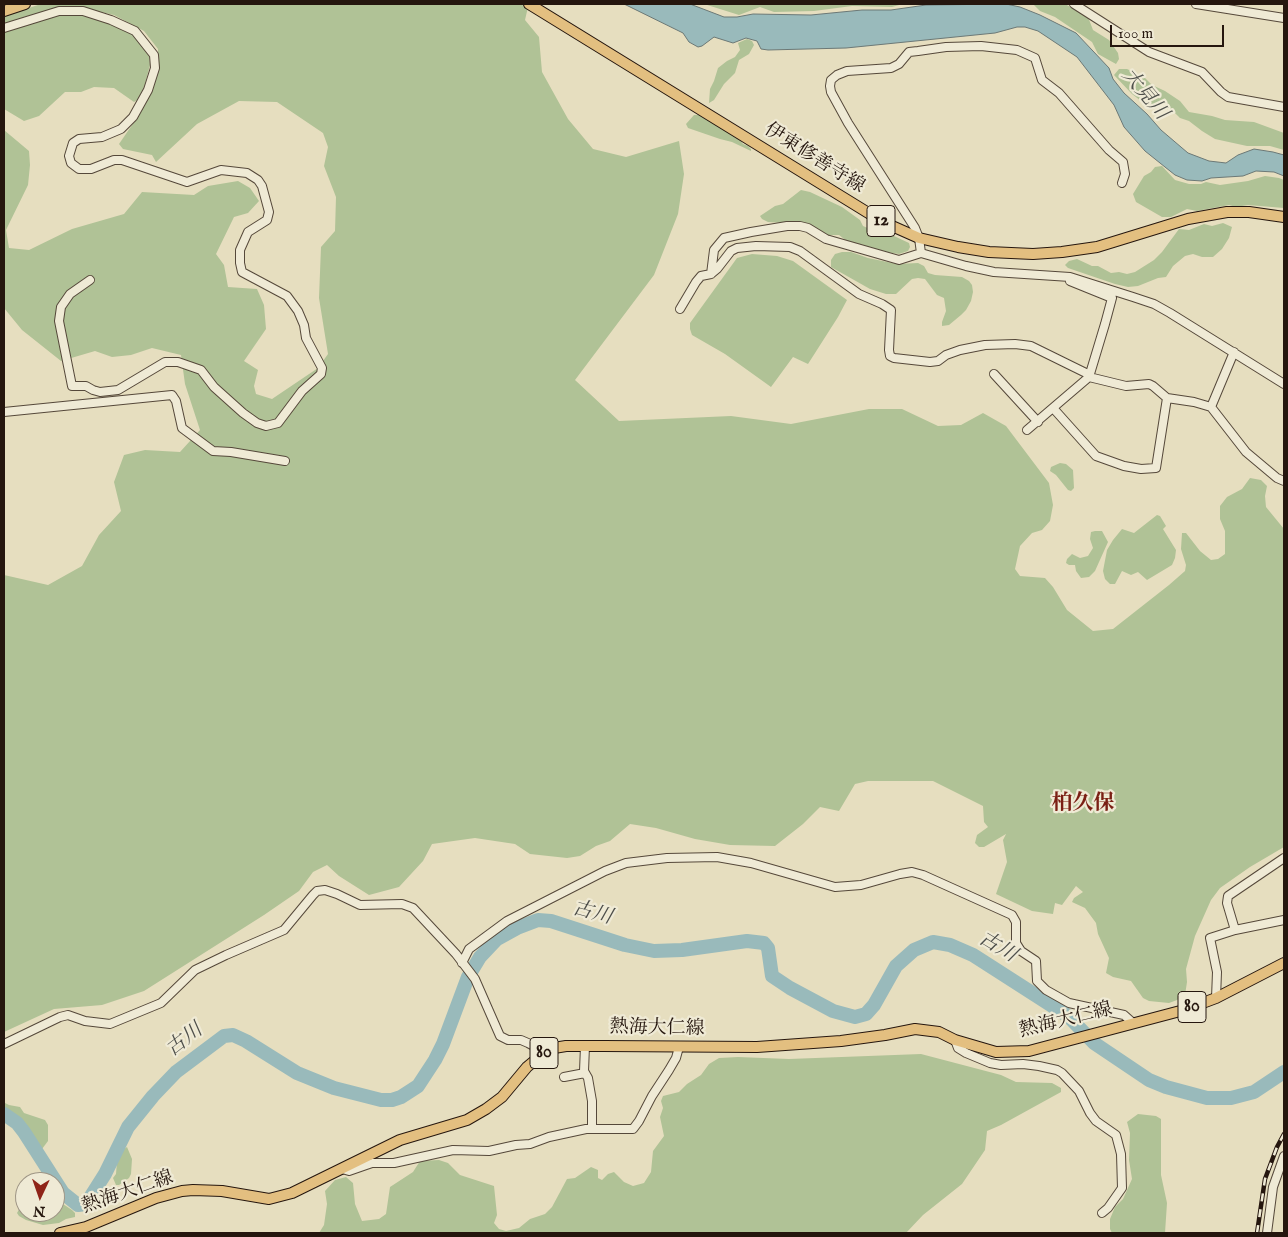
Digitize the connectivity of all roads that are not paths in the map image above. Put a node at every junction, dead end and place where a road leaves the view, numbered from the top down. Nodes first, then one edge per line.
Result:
1 (26, 4) edge
2 (529, 4) edge
3 (1074, 4) edge
4 (1196, 4) edge
5 (4, 11) edge
6 (1284, 18) edge
7 (4, 28) edge
8 (1284, 107) edge
9 (1122, 182) dead end
10 (1284, 217) edge
11 (919, 238) junction
12 (921, 252) junction
13 (711, 274) junction
14 (1070, 277) junction
15 (90, 280) dead end
16 (680, 309) dead end
17 (1234, 352) junction
18 (994, 374) dead end
19 (1090, 376) junction
20 (1284, 384) edge
21 (1167, 398) junction
22 (1212, 407) junction
23 (1053, 408) junction
24 (4, 412) edge
25 (1038, 422) junction
26 (1027, 430) dead end
27 (284, 460) dead end
28 (1284, 481) edge
29 (1284, 859) edge
30 (1284, 920) edge
31 (1235, 930) junction
32 (462, 963) junction
33 (1284, 964) edge
34 (1216, 998) junction
35 (1133, 1023) junction
36 (955, 1040) junction
37 (4, 1044) edge
38 (585, 1046) junction
39 (679, 1047) junction
40 (545, 1052) junction
41 (585, 1073) junction
42 (564, 1078) dead end
43 (592, 1129) junction
44 (1284, 1156) edge
45 (342, 1169) junction
46 (1102, 1213) dead end
47 (60, 1233) edge
48 (1267, 1233) edge

1 - 5 main road
2 - 11 main road, 伊東修善寺線 / 12
3 - 8 street
4 - 6 street
7 - 15 street
9 - 11 street
10 - 11 main road, 伊東修善寺線 / 12
11 - 12 street
12 - 13 street
12 - 14 street
13 - 16 street
13 - 19 street
14 - 17 street
14 - 19 street
17 - 20 street
17 - 22 street
18 - 25 street
19 - 21 street
19 - 23 street
21 - 22 street
21 - 23 street
22 - 28 street
23 - 25 street
24 - 27 street
25 - 26 street
29 - 31 street
30 - 31 street
31 - 34 street
32 - 35 street
32 - 37 street
32 - 40 street
33 - 34 main road, 熱海大仁線 / 80
34 - 35 main road, 熱海大仁線 / 80
35 - 36 main road, 熱海大仁線 / 80
36 - 39 main road, 熱海大仁線 / 80
36 - 46 street
38 - 39 main road, 熱海大仁線 / 80
38 - 40 main road, 熱海大仁線 / 80
38 - 41 street
39 - 43 street
40 - 45 main road, 熱海大仁線 / 80
41 - 42 street
41 - 43 street
43 - 45 street
44 - 48 street
45 - 47 main road, 熱海大仁線 / 80

